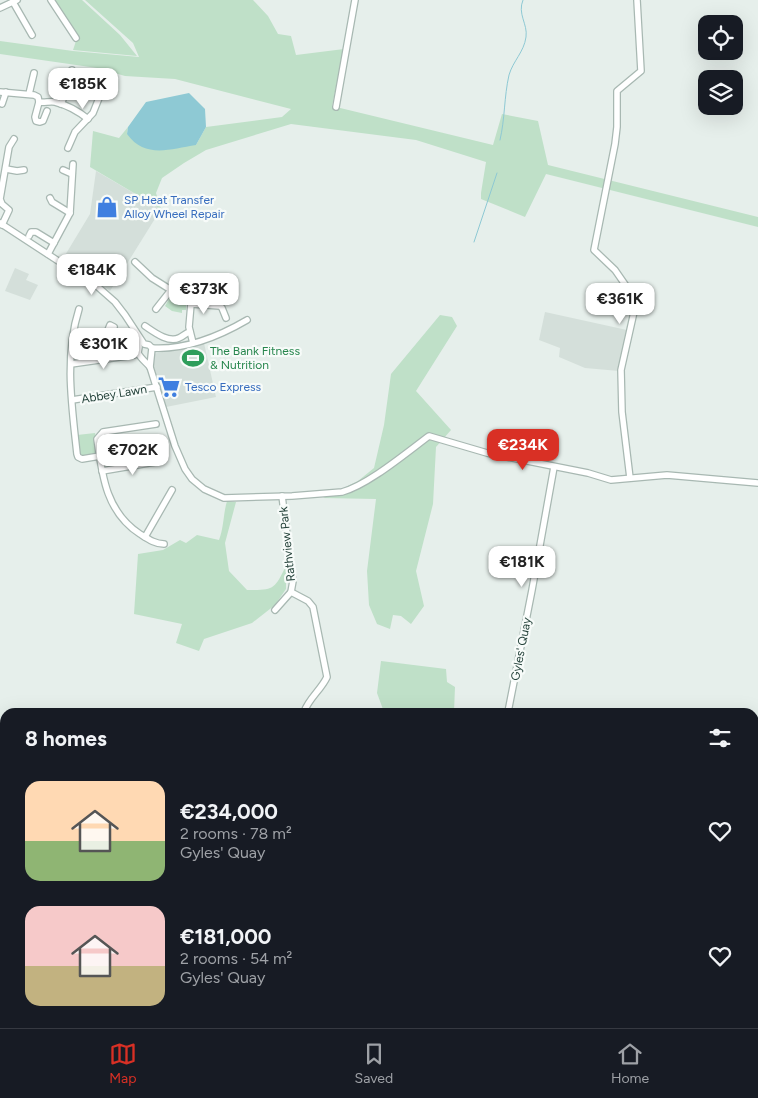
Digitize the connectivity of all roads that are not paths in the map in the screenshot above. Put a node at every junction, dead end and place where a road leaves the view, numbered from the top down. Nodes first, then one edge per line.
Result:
1 (51, 0) edge
2 (355, 0) edge
3 (637, 0) edge
4 (15, 1) edge
5 (0, 8) edge
6 (32, 35) dead end
7 (76, 38) dead end
8 (72, 70) dead end
9 (34, 73) dead end
10 (109, 79) dead end
11 (3, 92) edge
12 (29, 94) junction
13 (39, 102) junction
14 (2, 104) dead end
15 (61, 104) junction
16 (336, 106) dead end
17 (47, 111) dead end
18 (35, 117) junction
19 (88, 118) junction
20 (33, 124) dead end
21 (14, 139) dead end
22 (68, 148) dead end
23 (72, 164) dead end
24 (6, 169) junction
25 (24, 170) dead end
26 (63, 170) dead end
27 (72, 174) junction
28 (50, 198) dead end
29 (70, 213) junction
30 (1, 224) edge
31 (29, 236) dead end
32 (54, 243) junction
33 (48, 254) junction
34 (135, 262) dead end
35 (171, 290) junction
36 (190, 306) junction
37 (79, 309) dead end
38 (156, 309) dead end
39 (226, 318) dead end
40 (247, 320) dead end
41 (144, 326) dead end
42 (114, 327) dead end
43 (190, 329) junction
44 (193, 343) junction
45 (141, 345) junction
46 (150, 354) junction
47 (134, 355) dead end
48 (105, 360) junction
49 (71, 364) junction
50 (157, 387) junction
51 (72, 400) junction
52 (156, 424) dead end
53 (100, 456) junction
54 (161, 461) dead end
55 (554, 467) junction
56 (102, 471) junction
57 (630, 478) junction
58 (758, 483) edge
59 (172, 490) dead end
60 (282, 496) junction
61 (145, 536) junction
62 (164, 544) dead end
63 (290, 592) junction
64 (274, 610) dead end
65 (306, 708) edge
66 (509, 708) edge
67 (0, 984) edge
68 (0, 991) edge

1 - 7 street
2 - 16 street
3 - 57 street
4 - 5 street
4 - 6 street
8 - 15 street
9 - 12 street
10 - 19 street
11 - 12 street
11 - 14 street
12 - 13 street
13 - 15 street
13 - 18 street
15 - 19 street
17 - 18 street
18 - 20 street
19 - 22 street
21 - 24 street
23 - 27 street
24 - 25 street
24 - 30 street
26 - 27 street
27 - 29 street
28 - 29 street
29 - 32 street
30 - 33 street
31 - 32 street
32 - 33 street
33 - 45 street
34 - 35 street
35 - 36 street
35 - 38 street
36 - 39 street
36 - 43 street
37 - 49 street
40 - 44 street
41 - 43 street
42 - 48 street
43 - 44 street
44 - 46 street
45 - 46 street
45 - 46 street
46 - 50 street
47 - 48 street
48 - 49 street
49 - 51 street
50 - 51 street, Abbey Lawn
50 - 60 street
51 - 53 street
52 - 53 street
53 - 56 street
54 - 56 street
55 - 57 street
55 - 60 street
55 - 66 street, Gyles' Quay
56 - 61 street
57 - 58 street
59 - 61 street
60 - 63 street, Rathview Park
61 - 62 street
63 - 64 street, Rathview Park
63 - 65 street, Rathview Park
67 - 68 street

